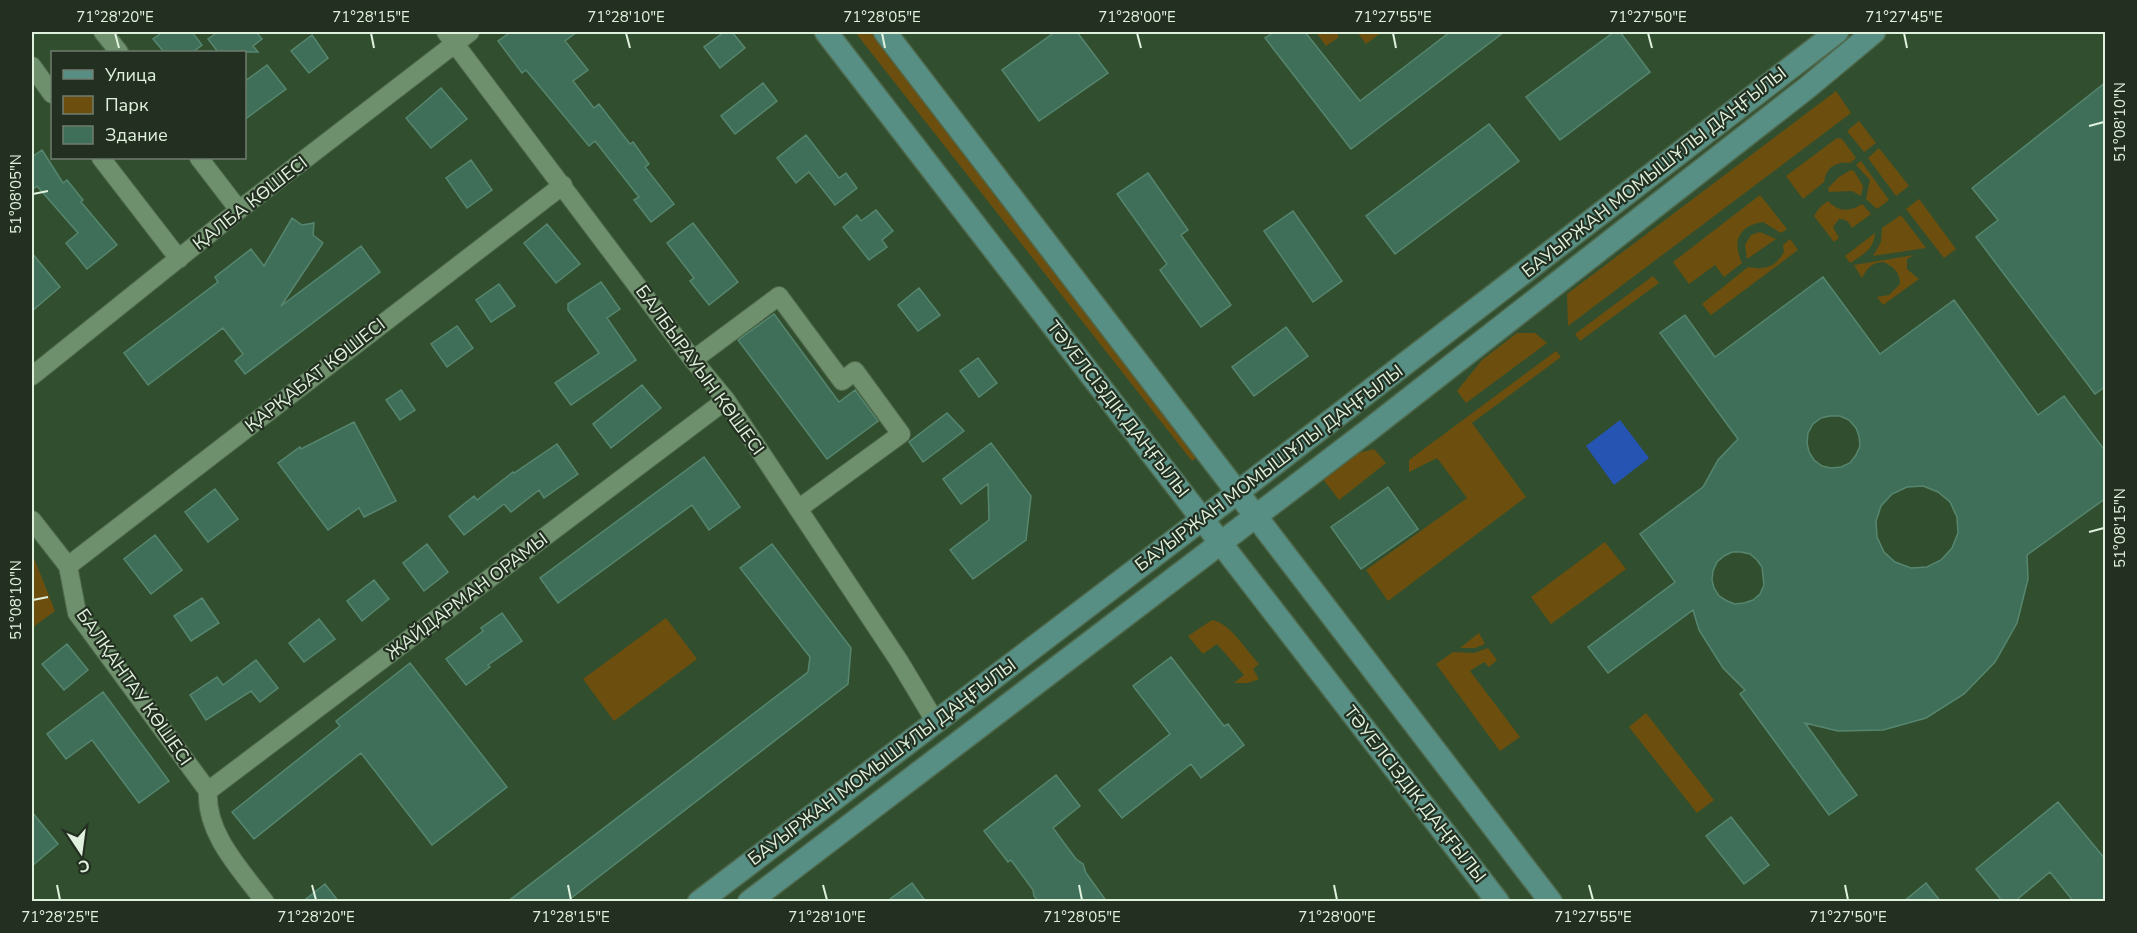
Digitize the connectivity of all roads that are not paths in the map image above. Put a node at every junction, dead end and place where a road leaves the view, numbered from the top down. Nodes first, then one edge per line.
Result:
1 (103, 32) edge
2 (471, 32) edge
3 (826, 32) edge
4 (885, 32) edge
5 (1837, 32) edge
6 (1874, 32) edge
7 (451, 37) edge
8 (118, 51) edge
9 (32, 66) edge
10 (51, 93) edge
11 (102, 159) edge
12 (200, 159) edge
13 (563, 185) junction
14 (239, 210) junction
15 (178, 259) junction
16 (693, 360) junction
17 (32, 376) edge
18 (726, 400) junction
19 (1238, 492) junction
20 (798, 509) junction
21 (1257, 516) junction
22 (1202, 518) junction
23 (32, 520) edge
24 (1221, 543) junction
25 (68, 566) junction
26 (935, 721) junction
27 (208, 791) junction
28 (265, 902) edge
29 (699, 902) edge
30 (749, 902) edge
31 (1498, 902) edge
32 (1551, 902) edge

1 - 8 street
2 - 7 street, ҚАЛБА КӨШЕСІ
3 - 22 main road, ТӘУЕЛСІЗДІК ДАҢҒЫЛЫ
4 - 19 main road
5 - 19 main road, БАУЫРЖАН МОМЫШҰЛЫ ДАҢҒЫЛЫ
6 - 21 main road, БАУЫРЖАН МОМЫШҰЛЫ ДАҢҒЫЛЫ
7 - 13 street, БАЛБЫРАУЫН КӨШЕСІ
7 - 14 street, ҚАЛБА КӨШЕСІ
9 - 10 street
11 - 15 street
12 - 14 street
13 - 16 street, БАЛБЫРАУЫН КӨШЕСІ
13 - 25 street, ҚАРҚАБАТ КӨШЕСІ
14 - 15 street, ҚАЛБА КӨШЕСІ
15 - 17 street, ҚАЛБА КӨШЕСІ
16 - 18 street, БАЛБЫРАУЫН КӨШЕСІ
16 - 20 street
18 - 20 street, БАЛБЫРАУЫН КӨШЕСІ
18 - 27 street, ЖАЙДАРМАН ОРАМЫ
19 - 21 main road
19 - 22 main road, БАУЫРЖАН МОМЫШҰЛЫ ДАҢҒЫЛЫ
20 - 26 street, БАЛБЫРАУЫН КӨШЕСІ
21 - 24 main road, БАУЫРЖАН МОМЫШҰЛЫ ДАҢҒЫЛЫ
21 - 32 main road
22 - 24 main road, ТӘУЕЛСІЗДІК ДАҢҒЫЛЫ
22 - 26 main road, БАУЫРЖАН МОМЫШҰЛЫ ДАҢҒЫЛЫ
23 - 25 street, БАЛҚАНТАУ КӨШЕСІ
24 - 30 main road, БАУЫРЖАН МОМЫШҰЛЫ ДАҢҒЫЛЫ
24 - 31 main road, ТӘУЕЛСІЗДІК ДАҢҒЫЛЫ
25 - 27 street, БАЛҚАНТАУ КӨШЕСІ
26 - 29 main road, БАУЫРЖАН МОМЫШҰЛЫ ДАҢҒЫЛЫ
27 - 28 street

